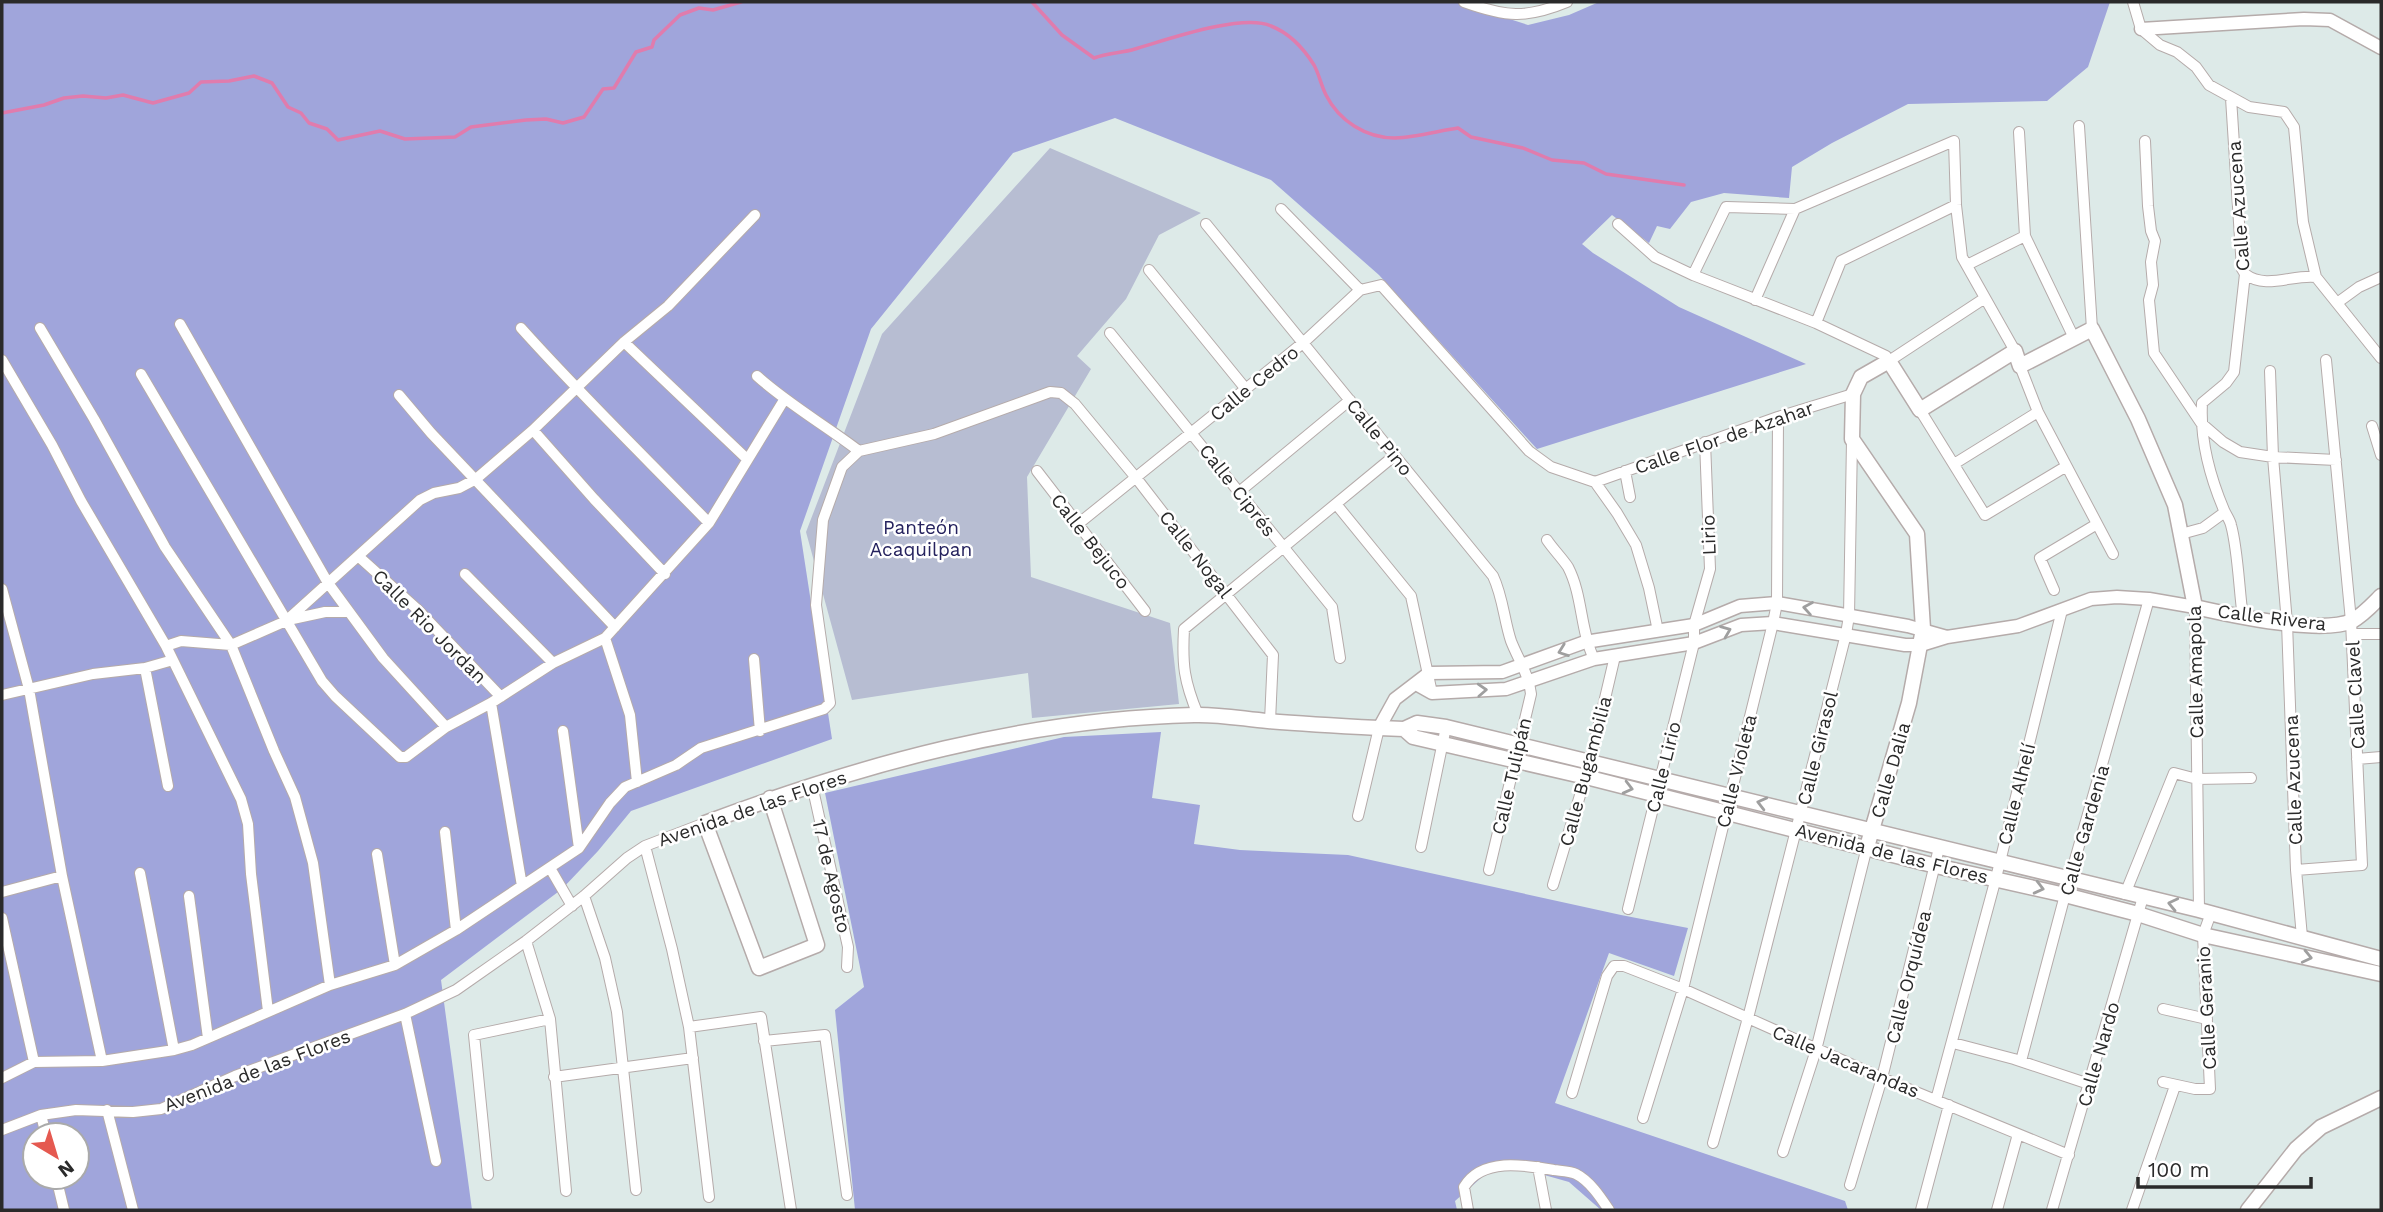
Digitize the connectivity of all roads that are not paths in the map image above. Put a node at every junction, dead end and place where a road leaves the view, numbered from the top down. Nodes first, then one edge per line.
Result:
1 (1464, 2) edge
2 (1567, 2) edge
3 (2133, 2) edge
4 (2141, 29) junction
5 (2381, 48) edge
6 (2231, 98) junction
7 (2079, 126) dead end
8 (2019, 132) dead end
9 (2145, 141) dead end
10 (1956, 205) junction
11 (1281, 209) dead end
12 (1795, 209) junction
13 (755, 215) dead end
14 (1206, 223) dead end
15 (1618, 224) dead end
16 (2025, 236) junction
17 (1967, 265) junction
18 (1149, 270) dead end
19 (1693, 275) junction
20 (2245, 275) junction
21 (2316, 277) junction
22 (2381, 277) edge
23 (1360, 290) junction
24 (1985, 298) junction
25 (1755, 300) junction
26 (2337, 303) junction
27 (1816, 323) junction
28 (180, 324) dead end
29 (40, 328) dead end
30 (521, 328) dead end
31 (2092, 329) junction
32 (1110, 333) dead end
33 (2074, 338) junction
34 (624, 342) junction
35 (1304, 342) junction
36 (2015, 351) junction
37 (2381, 358) edge
38 (2326, 359) dead end
39 (2, 360) edge
40 (1889, 361) junction
41 (2020, 366) junction
42 (2270, 371) dead end
43 (141, 374) dead end
44 (757, 376) dead end
45 (1245, 388) junction
46 (575, 389) junction
47 (1853, 394) junction
48 (399, 395) dead end
49 (784, 400) junction
50 (1350, 400) junction
51 (1920, 410) junction
52 (2038, 412) junction
53 (1778, 417) junction
54 (2201, 424) junction
55 (2372, 426) dead end
56 (533, 430) junction
57 (1193, 433) junction
58 (1853, 439) junction
59 (1705, 442) junction
60 (859, 452) junction
61 (2381, 455) edge
62 (1394, 456) junction
63 (2273, 457) junction
64 (747, 459) junction
65 (2336, 460) junction
66 (1954, 464) junction
67 (2065, 467) junction
68 (1037, 471) dead end
69 (1625, 471) junction
70 (476, 479) junction
71 (1136, 479) junction
72 (1595, 482) junction
73 (1239, 492) junction
74 (1630, 497) dead end
75 (1336, 504) junction
76 (2225, 512) junction
77 (709, 523) junction
78 (1078, 524) junction
79 (2097, 524) junction
80 (2181, 534) junction
81 (1547, 540) dead end
82 (1283, 547) junction
83 (2113, 554) dead end
84 (358, 556) junction
85 (465, 574) dead end
86 (665, 574) junction
87 (328, 583) junction
88 (2054, 590) dead end
89 (2, 593) edge
90 (1227, 593) junction
91 (2381, 596) edge
92 (2149, 599) junction
93 (1777, 603) junction
94 (2195, 607) junction
95 (2062, 610) junction
96 (1145, 611) dead end
97 (349, 612) junction
98 (1849, 616) junction
99 (2243, 618) junction
100 (286, 621) junction
101 (1773, 623) junction
102 (2287, 623) junction
103 (1694, 625) junction
104 (615, 627) junction
105 (2352, 627) junction
106 (1923, 629) junction
107 (1658, 631) junction
108 (1846, 634) junction
109 (2381, 634) edge
110 (1947, 637) junction
111 (605, 638) junction
112 (1586, 642) junction
113 (1694, 643) junction
114 (231, 645) junction
115 (1921, 645) junction
116 (166, 646) junction
117 (1615, 656) junction
118 (1340, 658) dead end
119 (754, 659) dead end
120 (1594, 659) junction
121 (173, 660) junction
122 (553, 663) junction
123 (1522, 666) junction
124 (145, 668) junction
125 (1429, 673) junction
126 (1530, 682) junction
127 (1416, 684) junction
128 (29, 690) junction
129 (1432, 692) junction
130 (2, 695) edge
131 (496, 700) junction
132 (1198, 715) junction
133 (1270, 721) junction
134 (446, 727) junction
135 (1446, 727) junction
136 (1379, 728) junction
137 (1404, 729) junction
138 (563, 731) dead end
139 (760, 731) junction
140 (1443, 744) junction
141 (1518, 744) junction
142 (2381, 757) edge
143 (2357, 759) junction
144 (1514, 760) junction
145 (1590, 762) junction
146 (1586, 777) junction
147 (1661, 778) junction
148 (2251, 778) dead end
149 (2197, 779) junction
150 (637, 782) junction
151 (812, 785) junction
152 (168, 786) dead end
153 (1656, 794) junction
154 (1731, 795) junction
155 (770, 799) junction
156 (1801, 812) junction
157 (1726, 814) junction
158 (1358, 816) dead end
159 (705, 823) junction
160 (1796, 829) junction
161 (445, 832) dead end
162 (1872, 832) junction
163 (645, 846) junction
164 (1420, 847) dead end
165 (1867, 847) junction
166 (579, 848) junction
167 (1939, 848) junction
168 (377, 854) dead end
169 (1999, 861) junction
170 (1936, 866) junction
171 (550, 867) junction
172 (1489, 870) dead end
173 (2296, 870) junction
174 (140, 873) dead end
175 (62, 876) junction
176 (1996, 878) junction
177 (2069, 879) junction
178 (1553, 885) dead end
179 (522, 886) junction
180 (2, 892) edge
181 (2125, 894) junction
182 (2065, 895) junction
183 (189, 896) dead end
184 (584, 896) junction
185 (2143, 897) junction
186 (572, 906) junction
187 (1628, 909) dead end
188 (2205, 912) junction
189 (2138, 914) junction
190 (2, 918) edge
191 (2272, 929) junction
192 (456, 930) junction
193 (2203, 935) junction
194 (2302, 937) junction
195 (526, 941) junction
196 (2265, 947) junction
197 (2381, 959) edge
198 (395, 965) junction
199 (846, 967) dead end
200 (2381, 974) edge
201 (330, 985) junction
202 (1683, 989) junction
203 (2163, 1009) dead end
204 (268, 1011) junction
205 (405, 1014) junction
206 (1748, 1018) junction
207 (550, 1019) junction
208 (2207, 1019) junction
209 (689, 1027) junction
210 (208, 1038) junction
211 (764, 1041) junction
212 (1953, 1043) junction
213 (174, 1050) junction
214 (1816, 1051) junction
215 (693, 1058) junction
216 (102, 1061) junction
217 (2021, 1061) junction
218 (34, 1062) junction
219 (623, 1067) junction
220 (554, 1077) junction
221 (2, 1078) edge
222 (1882, 1079) junction
223 (2163, 1082) dead end
224 (2089, 1084) junction
225 (2175, 1086) junction
226 (1573, 1093) dead end
227 (2381, 1098) edge
228 (1937, 1100) junction
229 (1949, 1105) junction
230 (107, 1110) junction
231 (41, 1115) junction
232 (1643, 1118) dead end
233 (42, 1121) edge
234 (2, 1130) edge
235 (2018, 1135) junction
236 (1713, 1143) dead end
237 (1783, 1153) dead end
238 (2069, 1155) junction
239 (436, 1161) dead end
240 (1538, 1167) junction
241 (488, 1175) dead end
242 (1850, 1185) dead end
243 (636, 1189) dead end
244 (59, 1191) edge
245 (566, 1191) dead end
246 (848, 1195) dead end
247 (709, 1197) dead end
248 (64, 1210) edge
249 (133, 1210) edge
250 (791, 1210) edge
251 (1468, 1210) edge
252 (1546, 1210) edge
253 (1609, 1210) edge
254 (1921, 1210) edge
255 (1997, 1210) edge
256 (2052, 1210) edge
257 (2132, 1210) edge
258 (2248, 1210) edge

1 - 2 street
3 - 4 street
4 - 5 street
4 - 6 street
6 - 20 street, Calle Azucena
6 - 21 street
7 - 31 street
8 - 16 street
9 - 54 street
10 - 12 street
10 - 17 street
10 - 27 street
11 - 23 street
12 - 19 street
12 - 25 street
13 - 34 street
14 - 35 street, Calle Pino
15 - 19 street
16 - 17 street
16 - 33 street
17 - 24 street
18 - 45 street
19 - 25 street
20 - 21 street
20 - 54 street, Calle Azucena
21 - 26 street
22 - 26 street
23 - 35 street, Calle Cedro
23 - 72 street
24 - 36 street
24 - 40 street
25 - 27 street
26 - 37 street
27 - 40 street
28 - 87 street
29 - 114 street
30 - 46 street
31 - 33 main road
31 - 80 main road, Calle Amapola
32 - 57 street, Calle Ciprés
33 - 41 main road
34 - 46 street
34 - 64 street
35 - 45 street, Calle Cedro
35 - 50 street, Calle Pino
36 - 41 main road
36 - 51 main road
38 - 65 street, Calle Clavel
39 - 116 street
40 - 47 main road
40 - 51 main road
41 - 52 street
42 - 63 street, Calle Azucena
43 - 100 street
44 - 49 street
45 - 57 street, Calle Cedro
46 - 56 street
46 - 77 street
47 - 53 street, Calle Flor de Azahar
47 - 58 main road, Calle Girasol
48 - 70 street
49 - 60 street
49 - 64 street
50 - 62 street, Calle Pino
50 - 73 street
51 - 66 street
52 - 66 street
52 - 67 street
53 - 59 street, Calle Flor de Azahar
53 - 93 street, Calle Violeta
54 - 63 street
54 - 76 street
55 - 61 street
56 - 70 street
56 - 86 street
57 - 71 street, Calle Cedro
57 - 73 street, Calle Ciprés
58 - 98 street, Calle Girasol
58 - 106 main road, Calle Dalia
59 - 69 street, Calle Flor de Azahar
59 - 103 street, Lirio
60 - 71 street, Calle Nogal
60 - 139 street
62 - 75 street
62 - 123 street, Calle Pino
63 - 65 street
63 - 102 street, Calle Azucena
64 - 77 street
65 - 105 street, Calle Clavel
66 - 67 street
67 - 79 street
68 - 78 street, Calle Bejuco
69 - 72 street, Calle Flor de Azahar
69 - 74 street
70 - 84 street
70 - 104 street
71 - 78 street, Calle Cedro
71 - 90 street, Calle Nogal
72 - 107 street
73 - 82 street, Calle Ciprés
75 - 82 street
75 - 125 street
76 - 80 street
76 - 99 street
77 - 86 street
78 - 96 street, Calle Bejuco
79 - 83 street
79 - 88 street
80 - 94 main road, Calle Amapola
81 - 112 street
82 - 90 street
82 - 118 street, Calle Ciprés
84 - 87 street
84 - 131 street, Calle Rio Jordan
85 - 122 street
86 - 104 street
87 - 97 street
87 - 100 street
89 - 128 street
90 - 132 street
90 - 133 street, Calle Nogal
91 - 105 main road, Calle Rivera
92 - 94 street
92 - 95 street
92 - 177 street, Calle Gardenia
98 -> 93 street
93 - 101 street, Calle Violeta
93 - 103 street
94 - 99 main road, Calle Rivera
94 - 149 street, Calle Amapola
95 - 110 street
95 - 169 street, Calle Alhelí
97 - 100 street
97 - 134 street
98 - 106 street
98 - 108 street, Calle Girasol
99 - 102 main road, Calle Rivera
100 - 114 street
100 - 134 street
101 - 108 street
113 -> 101 street
101 - 154 street, Calle Violeta
102 - 105 main road, Calle Rivera
102 - 173 street, Calle Azucena
103 - 107 street
103 - 113 street, Calle Lirio
104 - 111 street
105 - 109 street
105 - 143 street, Calle Clavel
106 - 110 street
106 - 115 main road, Calle Dalia
107 - 112 street
108 - 115 street
108 - 156 street, Calle Girasol
110 - 115 street
111 - 122 street
111 - 150 street
112 - 120 street
112 -> 123 street
113 - 117 street
113 - 147 street, Calle Lirio
114 - 116 street
114 - 201 street
115 - 162 main road, Calle Dalia
116 - 121 street
117 - 120 street
117 - 145 street, Calle Bugambilia
119 - 139 street
120 - 126 street
121 - 124 street
121 - 204 street
122 - 131 street
123 - 125 street
123 - 126 street, Calle Pino
124 - 128 street
124 - 152 street
125 - 127 street
125 - 129 street
129 -> 126 street
126 - 141 street, Calle Tulipán
127 - 129 street
127 - 136 street
128 - 130 street
128 - 175 street
131 - 134 street
131 - 179 street
132 - 133 main road, Avenida de las Flores
132 - 151 main road, Avenida de las Flores
133 - 136 main road, Avenida de las Flores
135 - 137 main road, Avenida de las Flores
135 - 140 street
135 - 141 main road, Avenida de las Flores
136 - 137 main road, Avenida de las Flores
136 - 158 street
137 - 140 main road, Avenida de las Flores
138 - 166 street
139 - 150 street
140 - 144 main road, Avenida de las Flores
140 - 164 street
141 - 144 street, Calle Tulipán
141 - 145 main road, Avenida de las Flores
142 - 143 street
143 - 173 street, Calle Clavel
144 - 146 main road, Avenida de las Flores
144 - 172 street, Calle Tulipán
145 - 146 street, Calle Bugambilia
145 - 147 main road, Avenida de las Flores
146 -> 153 main road, Avenida de las Flores
146 - 178 street, Calle Bugambilia
147 - 153 street, Calle Lirio
147 - 154 main road, Avenida de las Flores
148 - 149 street
149 - 181 street
149 - 188 street, Calle Amapola
150 - 166 street
151 - 155 main road, Avenida de las Flores
151 - 199 street, 17 de Agosto
153 - 157 main road, Avenida de las Flores
153 - 187 street, Calle Lirio
156 -> 154 main road, Avenida de las Flores
154 - 157 street, Calle Violeta
155 - 159 main road, Avenida de las Flores
155 - 159 main road
156 - 160 street, Calle Girasol
156 - 162 main road, Avenida de las Flores
157 - 160 main road, Avenida de las Flores
157 - 202 street, Calle Violeta
159 - 163 street, Avenida de las Flores
160 - 165 main road, Avenida de las Flores
160 - 206 street, Calle Girasol
161 - 192 street
162 - 165 main road, Calle Dalia
162 - 167 main road, Avenida de las Flores
163 - 184 street, Avenida de las Flores
163 - 209 street
165 - 170 main road, Avenida de las Flores
165 - 214 street, Calle Dalia
166 - 171 street
167 - 169 main road, Avenida de las Flores
167 - 170 street, Calle Orquídea
168 - 198 street
169 - 176 street, Calle Alhelí
169 - 177 main road, Avenida de las Flores
170 - 176 main road, Avenida de las Flores
170 - 222 street, Calle Orquídea
171 - 179 street
171 - 186 street
173 - 194 street, Calle Azucena
174 - 213 street
175 - 180 street
175 - 216 street
176 -> 182 main road, Avenida de las Flores
176 - 212 street, Calle Alhelí
177 - 181 main road, Avenida de las Flores
177 - 182 street, Calle Gardenia
179 - 192 street
181 - 185 main road, Avenida de las Flores
182 - 189 main road, Avenida de las Flores
182 - 217 street, Calle Gardenia
183 - 210 street
184 - 186 street, Avenida de las Flores
184 - 219 street
188 -> 185 main road, Avenida de las Flores
185 - 189 street, Calle Nardo
186 - 195 street, Avenida de las Flores
188 - 191 main road, Avenida de las Flores
188 - 193 street
189 - 193 main road, Avenida de las Flores
189 - 224 street, Calle Nardo
190 - 218 street
191 - 194 main road, Avenida de las Flores
191 - 196 street
192 - 198 street
193 - 196 main road, Avenida de las Flores
193 - 208 street, Calle Geranio
194 - 197 main road, Avenida de las Flores
195 - 205 street, Avenida de las Flores
195 - 207 street
196 -> 200 main road, Avenida de las Flores
198 - 201 street
201 - 204 street
202 - 206 street, Calle Jacarandas
202 - 226 street, Calle Jacarandas
202 - 232 street, Calle Violeta
203 - 208 street
204 - 210 street
205 - 230 street, Avenida de las Flores
205 - 239 street
206 - 214 street, Calle Jacarandas
206 - 236 street, Calle Girasol
207 - 220 street
207 - 241 street
208 - 225 street, Calle Geranio
209 - 211 street
209 - 215 street
210 - 213 street
211 - 246 street
211 - 250 street
212 - 217 street
212 - 228 street, Calle Alhelí
213 - 216 street
214 - 222 street, Calle Jacarandas
214 - 237 street, Calle Dalia
215 - 219 street
215 - 247 street
216 - 218 street
217 - 224 street
218 - 221 street
219 - 220 street
219 - 243 street
220 - 245 street
222 - 228 street, Calle Jacarandas
222 - 242 street, Calle Orquídea
223 - 225 street, Calle Geranio
224 - 238 street, Calle Nardo
225 - 257 street, Calle Geranio
227 - 258 main road
228 - 229 street, Calle Jacarandas
229 - 235 street, Calle Jacarandas
229 - 254 street
230 - 231 street, Avenida de las Flores
230 - 249 street
231 - 233 street
231 - 234 street, Avenida de las Flores
235 - 238 street, Calle Jacarandas
235 - 255 street
238 - 256 street, Calle Nardo
240 - 251 street
240 - 252 street
240 - 253 street
244 - 248 street

